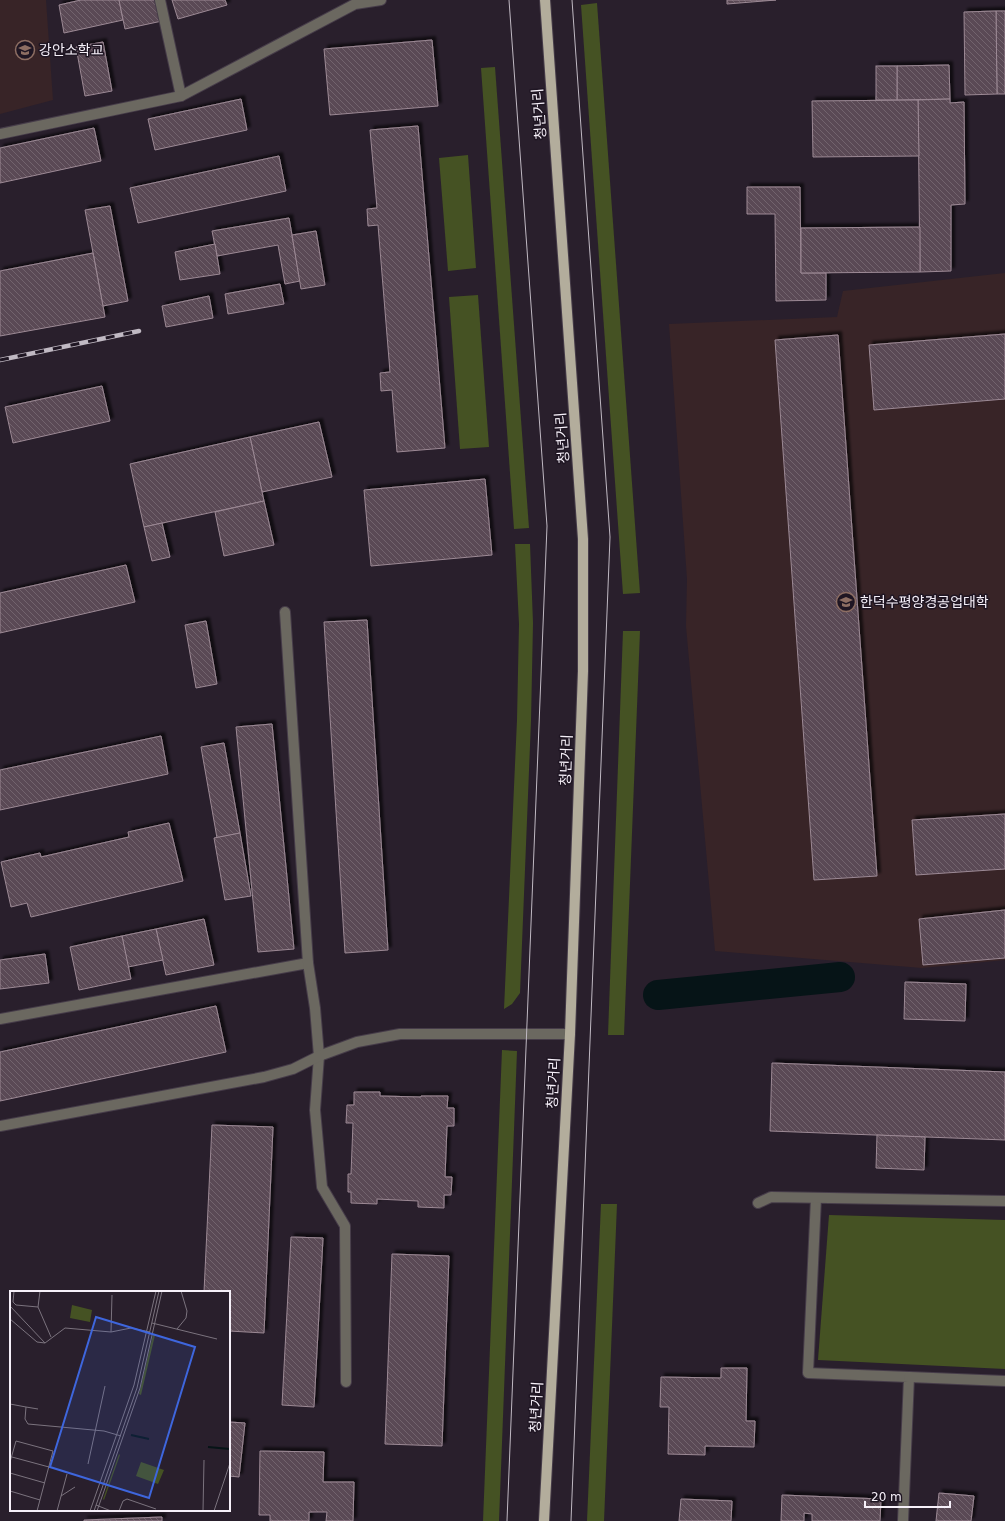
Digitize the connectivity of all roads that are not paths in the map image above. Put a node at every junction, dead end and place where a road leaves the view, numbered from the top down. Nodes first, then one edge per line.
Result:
1 (160, 0) edge
2 (381, 0) edge
3 (545, 0) edge
4 (181, 96) junction
5 (0, 134) edge
6 (285, 612) dead end
7 (308, 963) junction
8 (0, 1019) edge
9 (570, 1034) junction
10 (319, 1056) junction
11 (0, 1126) edge
12 (816, 1198) junction
13 (1005, 1201) edge
14 (758, 1203) dead end
15 (909, 1377) junction
16 (1005, 1381) edge
17 (346, 1382) dead end
18 (544, 1521) edge
19 (903, 1521) edge

1 - 4 street
2 - 4 street
3 - 9 main road, 청년거리
4 - 5 street
6 - 7 street
7 - 8 street
7 - 10 street
9 - 10 street
9 - 18 main road, 청년거리
10 - 11 street
10 - 17 street
12 - 13 street
12 - 14 street
12 - 15 street
15 - 16 street
15 - 19 street

